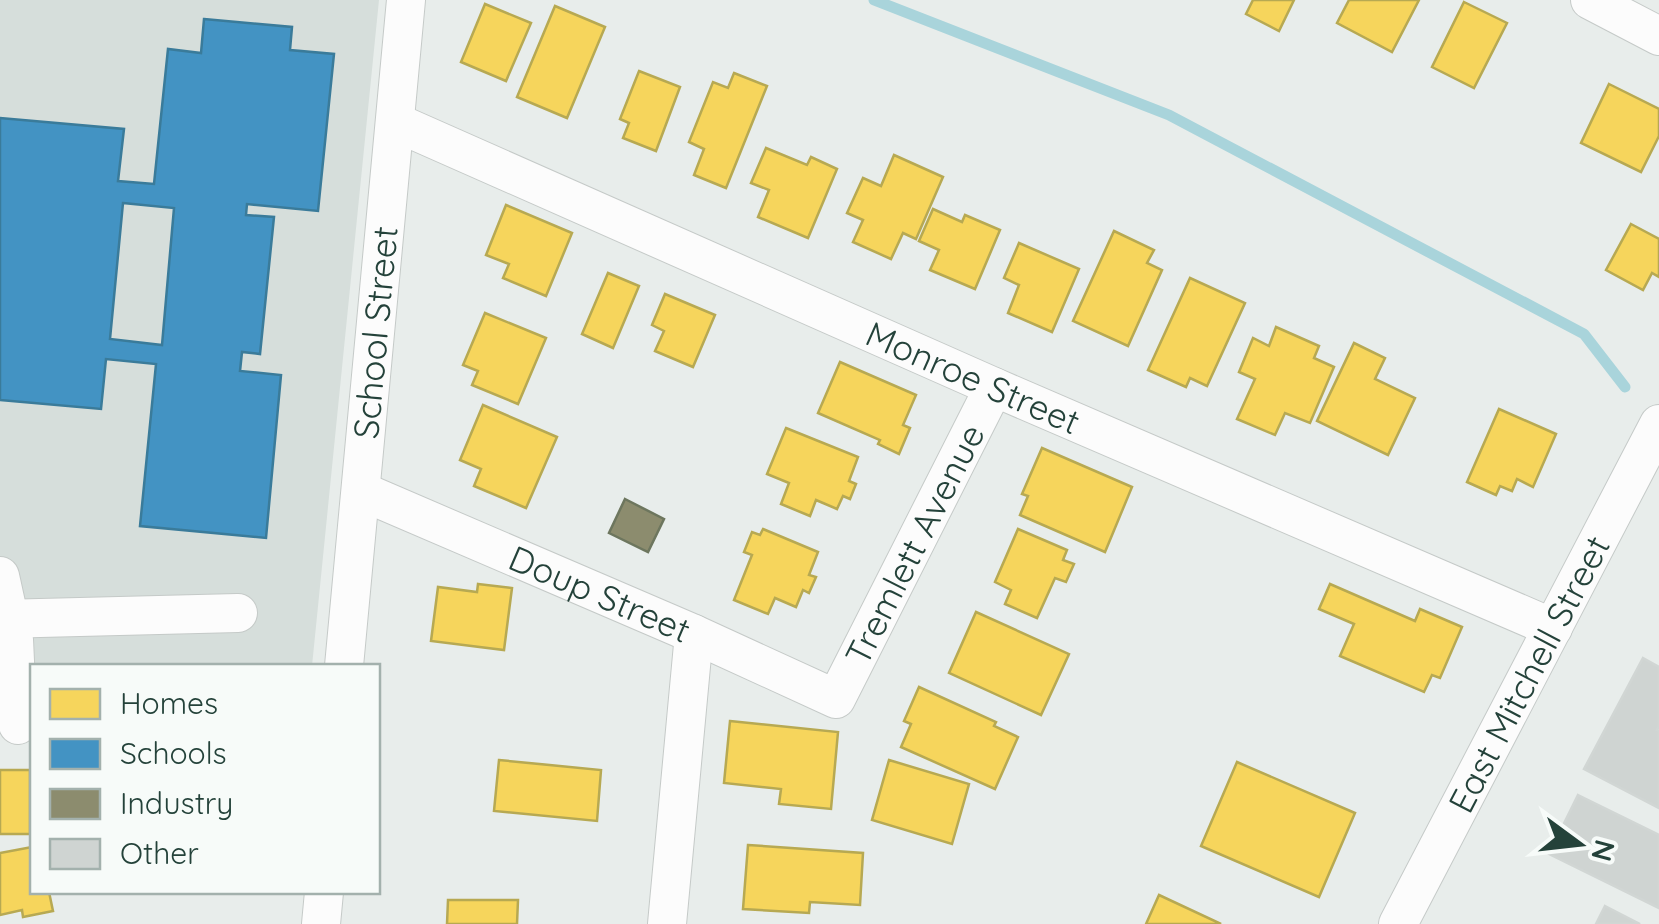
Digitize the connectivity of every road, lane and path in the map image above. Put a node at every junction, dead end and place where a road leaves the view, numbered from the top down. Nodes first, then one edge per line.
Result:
1 (406, 0) edge
2 (1590, 0) edge
3 (1659, 36) edge
4 (395, 122) junction
5 (994, 387) junction
6 (1659, 424) edge
7 (361, 491) junction
8 (0, 576) edge
9 (238, 613) dead end
10 (6, 619) edge
11 (1553, 628) junction
12 (694, 634) junction
13 (344, 664) edge
14 (836, 699) joint
15 (17, 725) edge
16 (324, 894) edge
17 (320, 924) edge
18 (667, 924) edge
19 (1398, 924) edge

1 - 4 street, School Street
2 - 3 street
4 - 5 street, Monroe Street
4 - 7 street, School Street
5 - 11 street, Monroe Street
5 - 14 street, Tremlett Avenue
6 - 11 street, East Mitchell Street
7 - 12 street, Doup Street
7 - 13 street, School Street
8 - 10 street
9 - 10 street
10 - 15 street
11 - 19 street, East Mitchell Street
12 - 14 street, Doup Street
12 - 18 street
16 - 17 street

